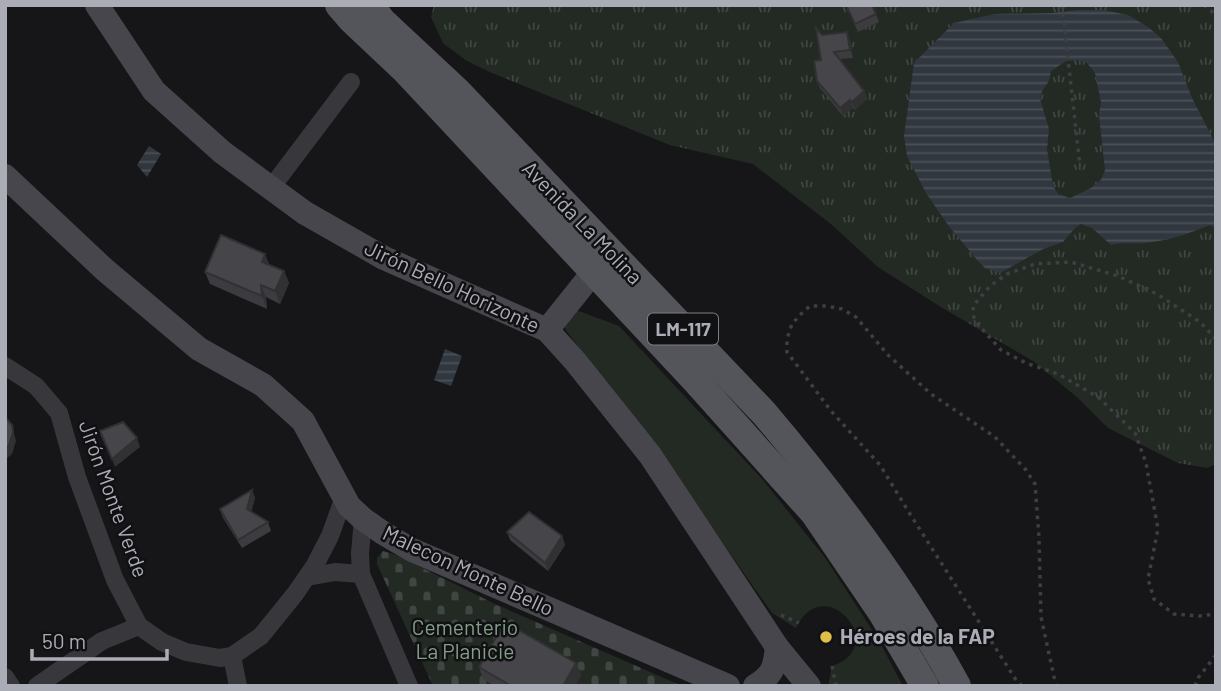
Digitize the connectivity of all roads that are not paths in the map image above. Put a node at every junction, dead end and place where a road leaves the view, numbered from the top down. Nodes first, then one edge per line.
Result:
1 (97, 5) edge
2 (339, 5) edge
3 (369, 5) edge
4 (351, 82) dead end
5 (5, 176) edge
6 (271, 188) junction
7 (603, 264) junction
8 (547, 330) junction
9 (5, 366) edge
10 (344, 497) junction
11 (363, 519) junction
12 (361, 574) junction
13 (307, 577) junction
14 (139, 626) junction
15 (777, 647) junction
16 (232, 656) junction
17 (5, 677) edge
18 (11, 686) edge
19 (37, 686) edge
20 (238, 686) edge
21 (409, 686) edge
22 (728, 686) edge
23 (755, 686) edge
24 (809, 686) edge
25 (925, 686) edge
26 (957, 686) edge

1 - 6 street, Jirón Bello Horizonte
2 - 7 main road, Avenida La Molina / LM-117
3 - 7 main road, Avenida La Molina / LM-117
4 - 6 street
5 - 10 street, Malecon Monte Bello
6 - 8 street, Jirón Bello Horizonte
7 - 8 street
7 - 25 main road, Avenida La Molina / LM-117
7 - 26 main road, Avenida La Molina / LM-117
8 - 15 street, Jirón Bello Horizonte
9 - 14 street, Jirón Monte Verde
10 - 11 street, Malecon Monte Bello
10 - 13 street
11 - 12 street
11 - 22 street, Malecon Monte Bello
12 - 13 street
12 - 21 street
13 - 16 street
14 - 16 street
14 - 19 street
15 - 23 street
15 - 24 street, Jirón Bello Horizonte
16 - 20 street
17 - 18 street

